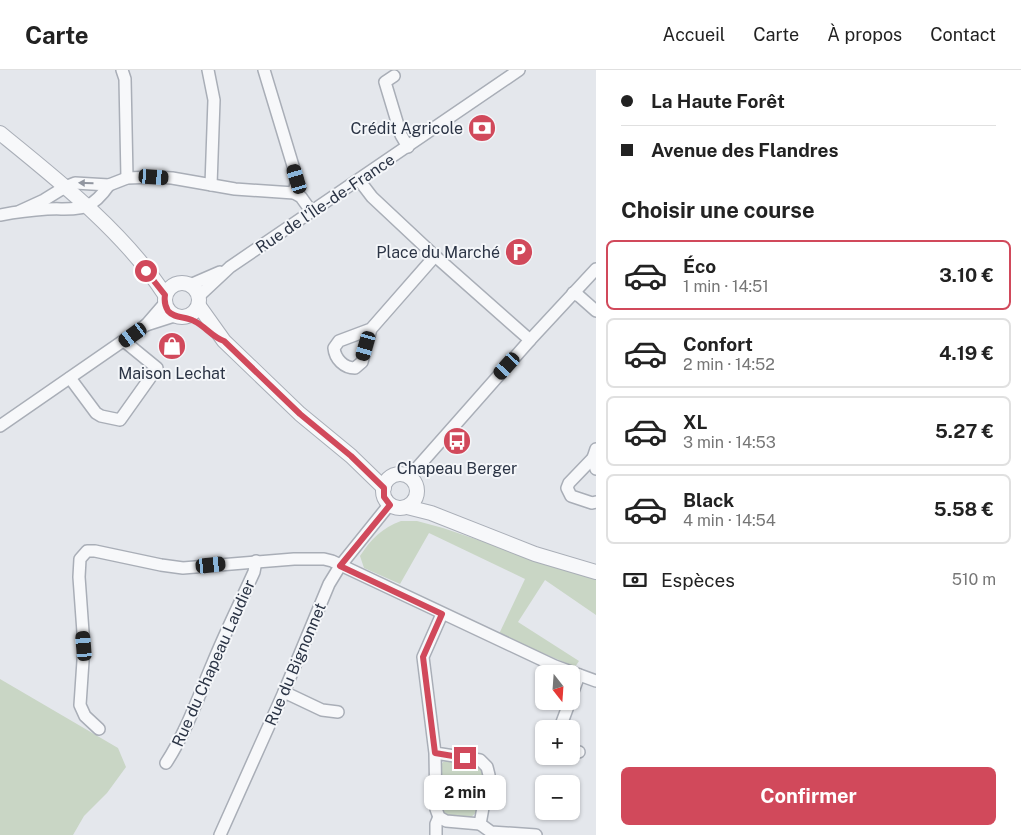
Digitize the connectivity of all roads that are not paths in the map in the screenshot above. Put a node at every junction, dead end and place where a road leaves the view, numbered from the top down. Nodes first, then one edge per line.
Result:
1 (122, 70) edge
2 (208, 70) edge
3 (264, 70) edge
4 (519, 70) edge
5 (394, 76) dead end
6 (0, 133) edge
7 (408, 147) junction
8 (127, 178) junction
9 (359, 180) junction
10 (108, 185) junction
11 (211, 185) junction
12 (65, 187) junction
13 (294, 193) junction
14 (87, 206) junction
15 (20, 211) junction
16 (311, 211) junction
17 (0, 216) edge
18 (436, 256) junction
19 (142, 263) junction
20 (230, 268) junction
21 (596, 269) edge
22 (176, 284) junction
23 (190, 284) junction
24 (573, 293) junction
25 (165, 299) junction
26 (199, 301) junction
27 (596, 311) edge
28 (180, 316) junction
29 (146, 325) junction
30 (371, 329) dead end
31 (530, 340) junction
32 (124, 341) junction
33 (224, 341) junction
34 (70, 378) junction
35 (0, 426) edge
36 (351, 456) junction
37 (595, 459) edge
38 (392, 476) junction
39 (409, 477) junction
40 (384, 488) junction
41 (417, 490) junction
42 (596, 502) edge
43 (390, 505) junction
44 (407, 507) junction
45 (471, 528) junction
46 (256, 561) junction
47 (340, 566) junction
48 (596, 572) edge
49 (442, 614) junction
50 (553, 665) edge
51 (580, 675) edge
52 (596, 681) edge
53 (284, 692) junction
54 (338, 712) dead end
55 (99, 729) dead end
56 (435, 753) junction
57 (166, 763) dead end
58 (439, 817) junction
59 (480, 824) junction
60 (523, 834) edge
61 (220, 835) edge
62 (436, 835) edge
63 (536, 835) edge

1 - 8 street
2 - 11 street
3 - 13 street
4 - 7 street, Rue de l'Île-de-France
5 - 7 street
6 - 12 street
7 - 9 street, Rue de l'Île-de-France
8 - 10 street
8 - 11 street
9 - 16 street, Rue de l'Île-de-France
9 - 18 street
10 -> 12 street
10 - 14 street
11 - 13 street
12 - 14 street
12 - 15 street
13 - 16 street
14 - 15 street
14 - 19 street
15 - 17 street
16 - 20 street, Rue de l'Île-de-France
18 - 30 street
18 - 31 street
19 - 22 street
19 - 25 street
20 - 23 street, Rue de l'Île-de-France
20 - 26 street, Rue de l'Île-de-France
21 - 24 street
22 - 23 street
22 - 25 street
23 - 26 street
24 - 27 street
24 - 31 street
25 - 28 street
25 - 29 street
26 - 28 street
26 - 33 street
28 - 29 street
28 - 33 street
29 - 32 street
31 - 39 street
32 - 34 street
32 - 34 street
33 - 36 street
34 - 35 street
36 - 38 street
36 - 40 street
37 - 42 street
38 - 39 street
38 - 40 street
39 - 41 street
40 - 43 street
41 - 44 street
41 - 45 street
43 - 44 street
43 - 47 street, Rue du Bignonnet
44 - 45 street
45 - 48 street
46 - 47 street
46 - 55 street
46 - 57 street, Rue du Chapeau Laudier
47 - 49 street
47 - 53 street, Rue du Bignonnet
49 - 50 street
49 - 56 street
51 - 52 street
53 - 54 street
53 - 61 street, Rue du Bignonnet
56 - 58 street
56 - 59 street
58 - 59 street
58 - 62 street
59 - 60 street
60 - 63 street

